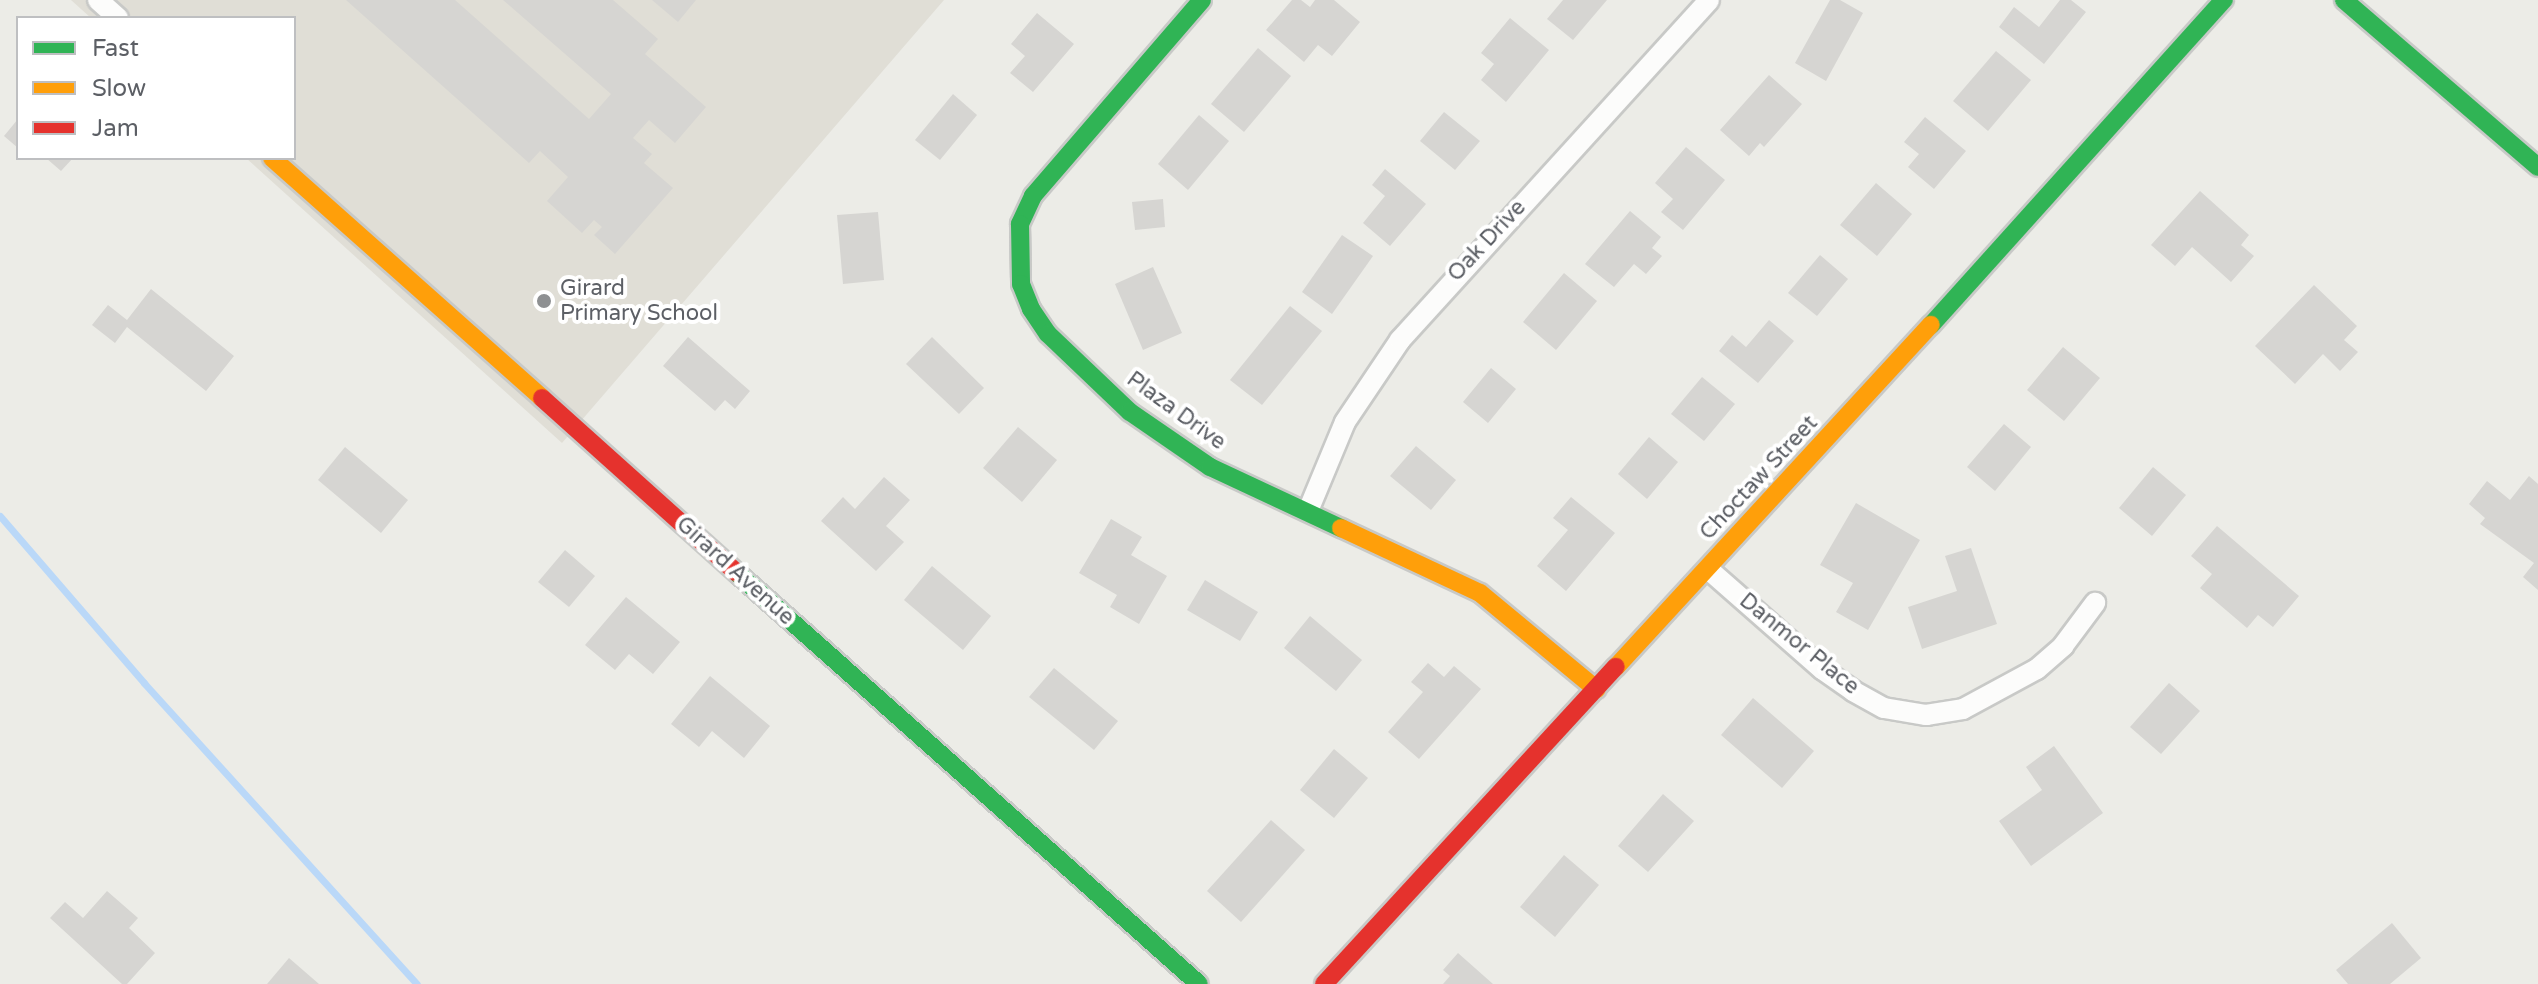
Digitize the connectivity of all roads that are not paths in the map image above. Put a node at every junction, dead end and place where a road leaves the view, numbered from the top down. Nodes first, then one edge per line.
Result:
1 (98, 0) edge
2 (1202, 0) edge
3 (1709, 0) edge
4 (2224, 0) edge
5 (2344, 0) edge
6 (116, 16) edge
7 (274, 160) edge
8 (2538, 167) edge
9 (1308, 511) junction
10 (1708, 569) junction
11 (2095, 603) dead end
12 (1596, 689) junction
13 (1199, 984) edge
14 (1324, 984) edge

1 - 6 street
2 - 9 street, Plaza Drive
3 - 9 street, Oak Drive
4 - 10 street, Choctaw Street
5 - 8 street
7 - 13 street, Girard Avenue
9 - 12 street, Plaza Drive
10 - 11 street, Danmor Place
10 - 12 street, Choctaw Street
12 - 14 street, Choctaw Street

